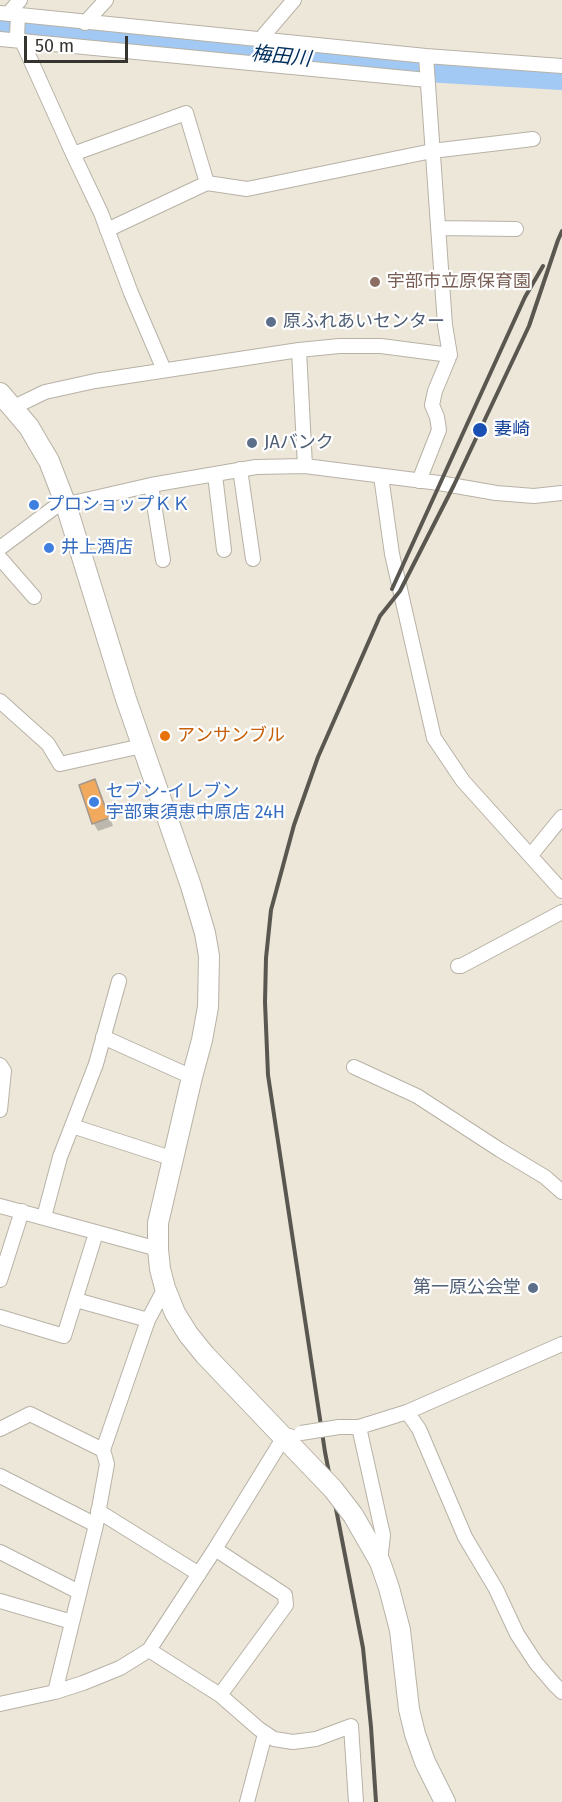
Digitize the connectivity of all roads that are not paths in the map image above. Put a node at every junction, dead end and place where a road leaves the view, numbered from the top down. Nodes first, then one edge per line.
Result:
1 (20, 0) edge
2 (106, 0) edge
3 (294, 0) edge
4 (11, 16) edge
5 (85, 23) junction
6 (113, 28) junction
7 (19, 38) junction
8 (0, 39) edge
9 (261, 40) junction
10 (238, 41) junction
11 (112, 48) junction
12 (238, 61) junction
13 (562, 66) edge
14 (426, 68) junction
15 (533, 139) dead end
16 (432, 151) junction
17 (73, 154) junction
18 (207, 183) junction
19 (438, 228) junction
20 (108, 230) junction
21 (516, 230) dead end
22 (299, 350) junction
23 (450, 355) junction
24 (164, 370) junction
25 (0, 393) edge
26 (14, 407) junction
27 (305, 466) junction
28 (240, 469) junction
29 (214, 475) junction
30 (381, 476) junction
31 (419, 481) junction
32 (151, 485) junction
33 (562, 493) edge
34 (66, 505) junction
35 (0, 548) edge
36 (224, 550) dead end
37 (0, 558) edge
38 (253, 559) dead end
39 (163, 560) dead end
40 (33, 597) dead end
41 (0, 701) edge
42 (142, 747) junction
43 (562, 817) edge
44 (531, 855) junction
45 (562, 891) edge
46 (562, 912) edge
47 (458, 966) dead end
48 (119, 981) dead end
49 (103, 1037) junction
50 (0, 1065) edge
51 (354, 1067) dead end
52 (192, 1077) junction
53 (0, 1110) edge
54 (72, 1125) junction
55 (174, 1159) junction
56 (562, 1192) edge
57 (0, 1206) edge
58 (22, 1211) junction
59 (44, 1218) junction
60 (96, 1233) junction
61 (158, 1249) junction
62 (0, 1280) edge
63 (165, 1288) junction
64 (76, 1300) junction
65 (0, 1317) edge
66 (148, 1320) junction
67 (562, 1344) edge
68 (407, 1412) junction
69 (359, 1427) junction
70 (0, 1429) edge
71 (292, 1435) junction
72 (103, 1450) junction
73 (0, 1476) edge
74 (98, 1511) junction
75 (96, 1525) junction
76 (215, 1549) junction
77 (0, 1552) edge
78 (380, 1563) junction
79 (199, 1574) junction
80 (79, 1592) junction
81 (0, 1601) edge
82 (72, 1622) junction
83 (149, 1650) junction
84 (55, 1692) junction
85 (562, 1692) edge
86 (220, 1695) junction
87 (0, 1704) edge
88 (265, 1734) junction
89 (247, 1802) edge
90 (356, 1802) edge
91 (445, 1802) edge

1 - 4 street
2 - 5 street
3 - 9 street
4 - 5 street
4 - 7 street
5 - 6 street
6 - 10 street
6 - 11 street
7 - 8 street
7 - 11 street
7 - 17 street
9 - 10 street
9 - 14 street
10 - 12 street
11 - 12 street
12 - 14 street
13 - 14 street
14 - 16 street
15 - 16 street
16 - 18 street
16 - 19 street
17 - 18 street
17 - 20 street
18 - 20 street
19 - 21 street
19 - 23 street
20 - 24 street
22 - 23 street
22 - 24 street
22 - 27 street
23 - 31 street
24 - 26 street
25 - 26 street
26 - 34 street
27 - 28 street
27 - 30 street
28 - 29 street
28 - 38 street
29 - 32 street
29 - 36 street
30 - 31 street
30 - 44 street
31 - 33 street
32 - 34 street
32 - 39 street
34 - 35 street
34 - 42 street
37 - 40 street
41 - 42 street
42 - 52 street
43 - 44 street
44 - 45 street
46 - 47 street
48 - 49 street
49 - 52 street
49 - 54 street
50 - 53 street
51 - 56 street
52 - 55 street
54 - 55 street
54 - 59 street
55 - 61 street
57 - 58 street
58 - 59 street
58 - 62 street
59 - 60 street
60 - 61 street
60 - 64 street
61 - 63 street
63 - 66 street
63 - 71 street
64 - 65 street
64 - 66 street
66 - 72 street
67 - 68 street
68 - 69 street
68 - 85 street
69 - 71 street, bridge
69 - 78 street
70 - 72 street
71 - 76 street
71 - 78 street, bridge
72 - 74 street
73 - 75 street
74 - 75 street
74 - 79 street
75 - 80 street
76 - 79 street
76 - 86 street
77 - 80 street
78 - 91 street
79 - 83 street
80 - 82 street
81 - 82 street
82 - 84 street
83 - 84 street
83 - 86 street
84 - 87 street
86 - 88 street
88 - 89 street
88 - 90 street

